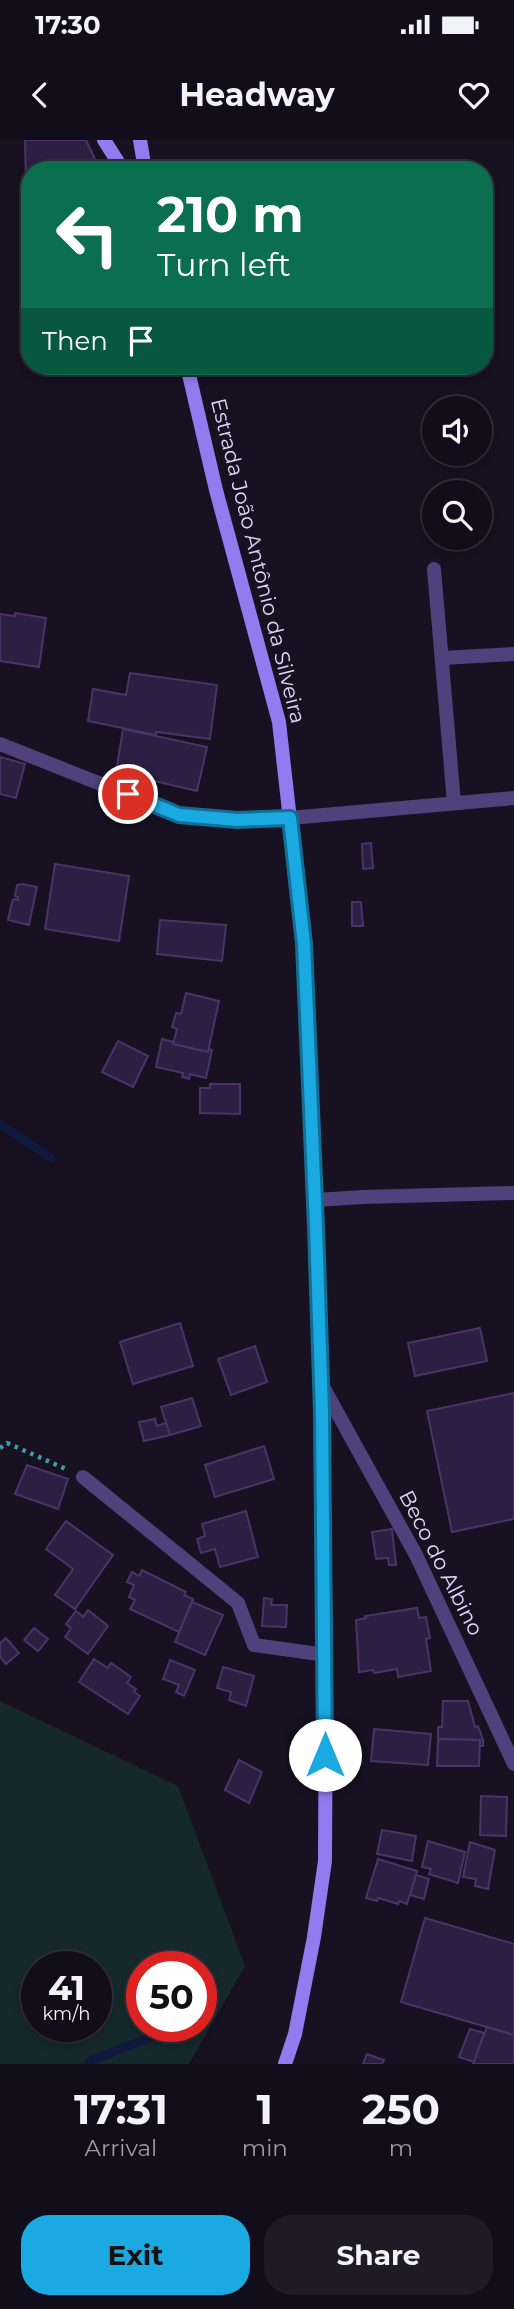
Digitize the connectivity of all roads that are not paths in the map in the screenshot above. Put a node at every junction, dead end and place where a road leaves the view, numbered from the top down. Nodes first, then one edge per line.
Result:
1 (104, 140) edge
2 (140, 140) edge
3 (117, 161) edge
4 (144, 161) edge
5 (189, 375) edge
6 (435, 569) dead end
7 (514, 654) edge
8 (442, 658) junction
9 (0, 744) edge
10 (514, 798) edge
11 (454, 803) junction
12 (290, 818) junction
13 (514, 1193) edge
14 (315, 1200) junction
15 (322, 1385) junction
16 (83, 1477) road end
17 (326, 1655) junction
18 (514, 1764) edge
19 (285, 2064) edge

1 - 3 main road
2 - 4 main road
5 - 12 main road, Estrada João Antônio da Silveira
6 - 8 street
7 - 8 street
8 - 11 street
9 - 12 street
10 - 11 street
11 - 12 street
12 - 14 main road, Estrada João Antônio da Silveira
13 - 14 street
14 - 15 main road, Estrada João Antônio da Silveira
15 - 17 main road, Estrada João Antônio da Silveira
15 - 18 street, Beco do Albino
16 - 17 street
17 - 19 main road, Estrada João Antônio da Silveira

